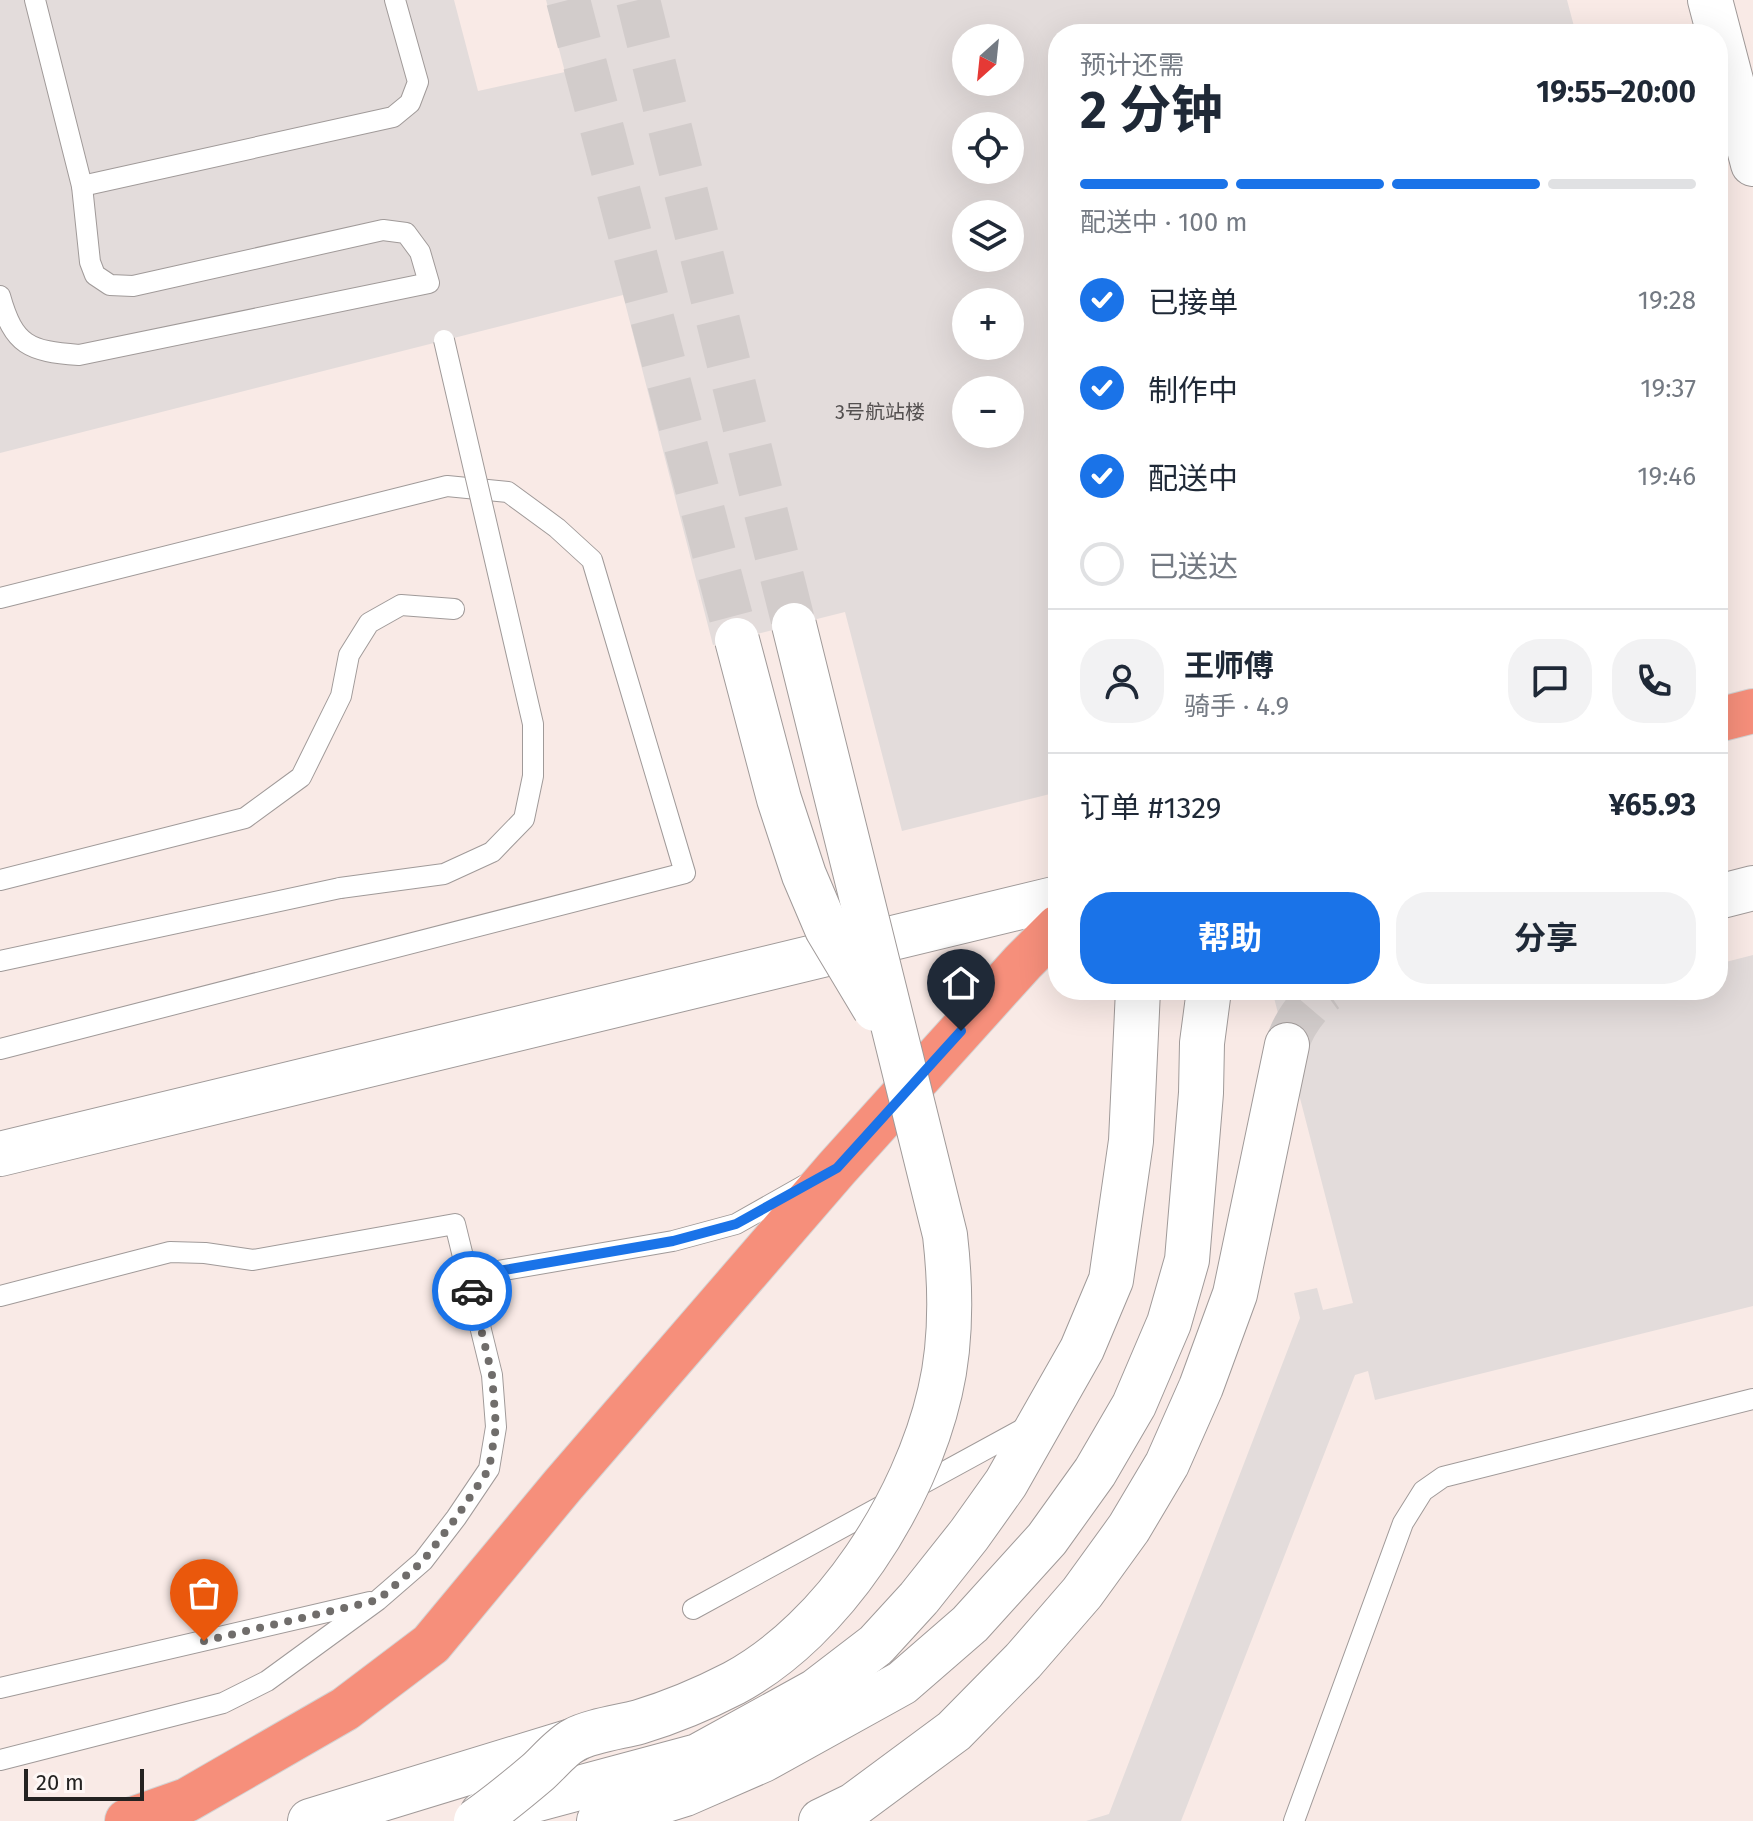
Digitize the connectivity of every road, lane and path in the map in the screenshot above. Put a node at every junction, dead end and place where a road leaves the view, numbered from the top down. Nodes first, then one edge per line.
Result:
1 (35, 0) edge
2 (395, 0) edge
3 (1710, 0) edge
4 (1716, 24) edge
5 (1728, 69) edge
6 (1753, 164) edge
7 (82, 186) junction
8 (0, 296) edge
9 (444, 340) dead end
10 (0, 598) edge
11 (454, 609) dead end
12 (794, 625) tunnel mouth
13 (737, 640) tunnel mouth
14 (1753, 711) edge
15 (1728, 717) edge
16 (0, 880) edge
17 (1753, 888) edge
18 (1728, 894) edge
19 (1048, 900) edge
20 (1048, 937) edge
21 (0, 961) edge
22 (1138, 1000) edge
23 (1208, 1000) edge
24 (898, 1045) junction
25 (1287, 1045) tunnel mouth
26 (0, 1049) edge
27 (0, 1154) edge
28 (837, 1168) junction
29 (469, 1276) junction
30 (0, 1296) edge
31 (1753, 1399) edge
32 (1043, 1418) junction
33 (378, 1600) junction
34 (693, 1609) dead end
35 (0, 1688) edge
36 (575, 1740) junction
37 (0, 1760) edge
38 (127, 1821) edge
39 (310, 1821) edge
40 (457, 1821) edge
41 (476, 1821) edge
42 (599, 1821) edge
43 (821, 1821) edge
44 (1294, 1821) edge

1 - 7 lane
2 - 7 lane
3 - 4 street
5 - 6 street
7 - 8 lane
9 - 21 lane, bridge
10 - 26 lane
11 - 16 lane
12 - 24 street, bridge
13 - 24 street, bridge
14 - 15 highway
17 - 18 street
19 - 27 street
20 - 28 highway
22 - 32 street
23 - 42 street
24 - 36 street, bridge
25 - 43 street
28 - 29 lane
28 - 38 highway
29 - 30 lane
29 - 33 lane
31 - 44 lane
32 - 34 lane
32 - 40 street
33 - 35 lane
33 - 37 lane
36 - 39 street
36 - 41 street, bridge

